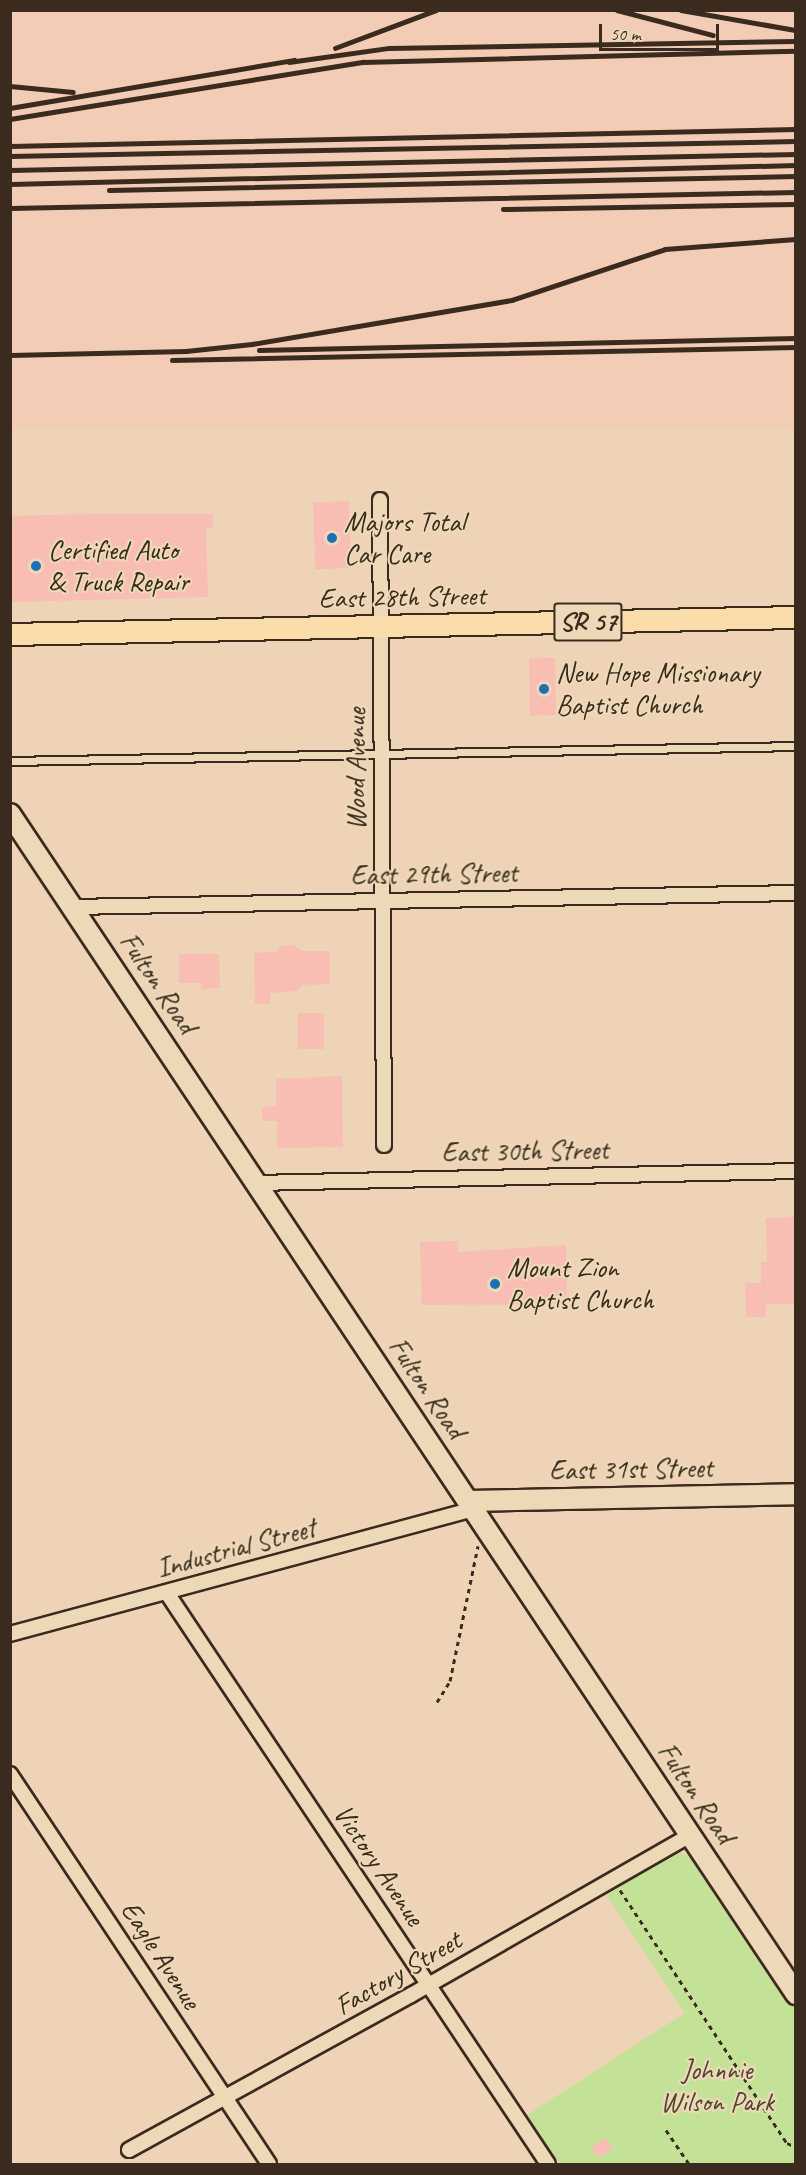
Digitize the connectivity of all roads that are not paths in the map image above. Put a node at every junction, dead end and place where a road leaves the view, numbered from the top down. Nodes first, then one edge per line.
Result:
1 (380, 500) dead end
2 (795, 617) edge
3 (380, 626) junction
4 (10, 633) edge
5 (795, 746) edge
6 (381, 755) junction
7 (10, 761) edge
8 (10, 814) edge
9 (795, 893) edge
10 (382, 901) junction
11 (73, 908) junction
12 (384, 1145) dead end
13 (795, 1171) edge
14 (256, 1183) junction
15 (795, 1494) edge
16 (471, 1505) junction
17 (167, 1593) junction
18 (10, 1634) edge
19 (10, 1774) edge
20 (690, 1835) junction
21 (429, 1985) junction
22 (795, 1994) edge
23 (225, 2099) junction
24 (129, 2150) dead end
25 (268, 2164) edge
26 (548, 2164) edge

1 - 3 street, Wood Avenue
2 - 3 main road, East 28th Street / SR 57
3 - 4 main road, East 28th Street / SR 57
3 - 6 street, Wood Avenue
5 - 6 lane
6 - 7 lane
6 - 10 street, Wood Avenue
8 - 11 street, Fulton Road
9 - 10 street, East 29th Street
10 - 11 street, East 29th Street
10 - 12 street, Wood Avenue
11 - 14 street, Fulton Road
13 - 14 street, East 30th Street
14 - 16 street, Fulton Road
15 - 16 street, East 31st Street
16 - 17 street, Industrial Street
16 - 20 street, Fulton Road
17 - 18 street, Industrial Street
17 - 21 street, Victory Avenue
19 - 23 street, Eagle Avenue
20 - 21 street, Factory Street
20 - 22 street, Fulton Road
21 - 23 street, Factory Street
21 - 26 street, Victory Avenue
23 - 24 street, Factory Street
23 - 25 street, Eagle Avenue

